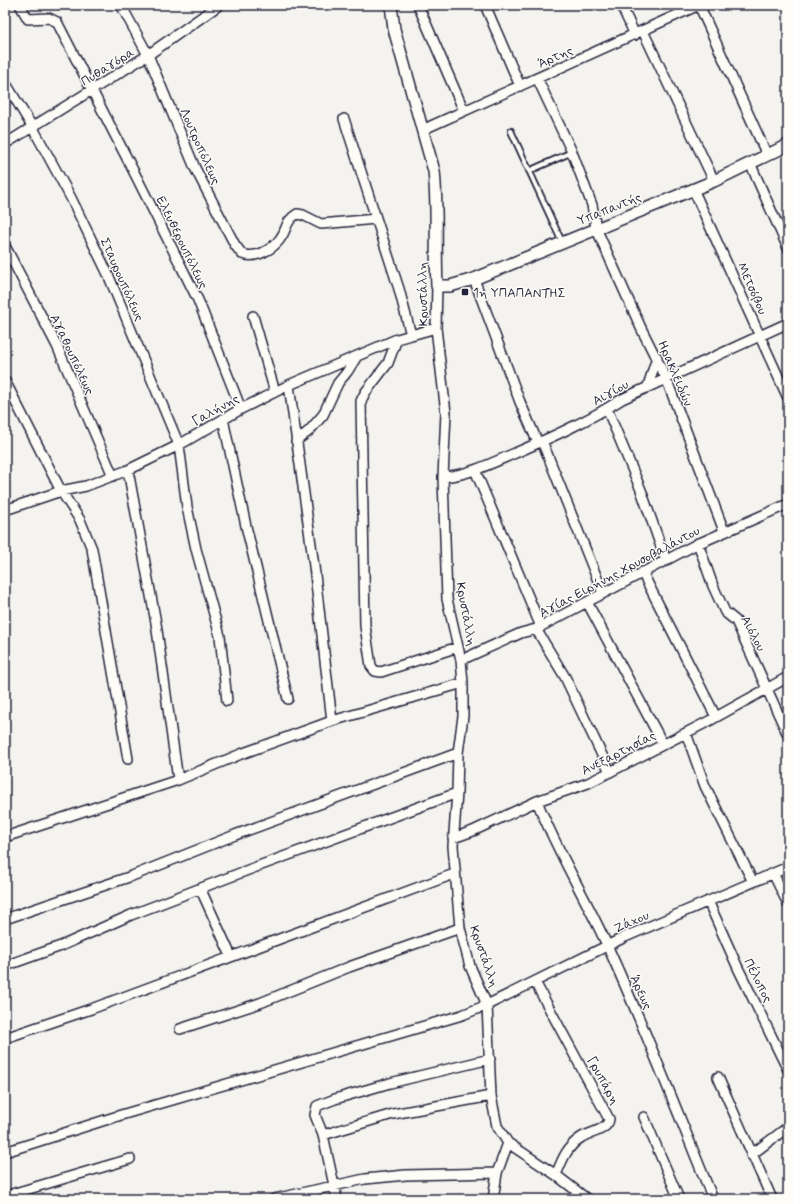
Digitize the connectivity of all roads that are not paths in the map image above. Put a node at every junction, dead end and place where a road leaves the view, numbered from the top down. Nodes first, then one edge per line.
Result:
1 (20, 5) edge
2 (121, 5) edge
3 (218, 5) edge
4 (391, 5) edge
5 (418, 5) edge
6 (485, 5) edge
7 (621, 5) edge
8 (699, 5) edge
9 (687, 8) edge
10 (639, 33) junction
11 (148, 55) junction
12 (537, 78) junction
13 (5, 82) edge
14 (520, 86) junction
15 (92, 90) junction
16 (464, 111) junction
17 (344, 119) dead end
18 (33, 128) junction
19 (422, 130) junction
20 (511, 131) dead end
21 (5, 144) edge
22 (788, 145) edge
23 (572, 152) junction
24 (768, 155) junction
25 (750, 163) junction
26 (529, 171) junction
27 (714, 181) junction
28 (693, 189) junction
29 (376, 219) junction
30 (596, 228) junction
31 (562, 242) junction
32 (5, 246) edge
33 (788, 248) edge
34 (474, 279) junction
35 (438, 286) junction
36 (253, 316) dead end
37 (788, 323) edge
38 (436, 328) junction
39 (411, 335) junction
40 (760, 335) junction
41 (397, 339) junction
42 (357, 356) junction
43 (657, 357) junction
44 (666, 378) junction
45 (5, 381) edge
46 (289, 385) junction
47 (648, 386) junction
48 (275, 392) junction
49 (788, 398) edge
50 (241, 409) junction
51 (607, 409) junction
52 (223, 419) junction
53 (296, 440) junction
54 (540, 442) junction
55 (179, 445) junction
56 (128, 470) junction
57 (475, 470) junction
58 (113, 476) junction
59 (443, 478) junction
60 (61, 491) junction
61 (788, 504) edge
62 (5, 510) edge
63 (724, 531) junction
64 (698, 543) junction
65 (666, 561) junction
66 (642, 572) junction
67 (603, 593) junction
68 (587, 602) junction
69 (538, 628) junction
70 (458, 647) junction
71 (461, 660) junction
72 (788, 677) edge
73 (463, 683) junction
74 (766, 688) junction
75 (288, 699) dead end
76 (227, 701) dead end
77 (716, 717) junction
78 (332, 722) junction
79 (686, 733) junction
80 (788, 735) edge
81 (663, 744) junction
82 (458, 753) junction
83 (128, 759) dead end
84 (610, 772) junction
85 (178, 780) junction
86 (457, 793) junction
87 (537, 801) junction
88 (5, 837) edge
89 (454, 838) junction
90 (788, 867) edge
91 (773, 873) junction
92 (454, 874) junction
93 (753, 882) junction
94 (201, 890) junction
95 (708, 901) junction
96 (788, 904) edge
97 (5, 919) edge
98 (460, 928) junction
99 (607, 946) junction
100 (231, 956) junction
101 (5, 966) edge
102 (535, 982) junction
103 (487, 1005) junction
104 (180, 1029) dead end
105 (5, 1038) edge
106 (490, 1059) junction
107 (788, 1070) edge
108 (718, 1077) dead end
109 (491, 1096) junction
110 (644, 1116) dead end
111 (788, 1127) edge
112 (323, 1135) junction
113 (508, 1143) junction
114 (5, 1152) edge
115 (751, 1155) junction
116 (130, 1159) dead end
117 (497, 1173) junction
118 (556, 1175) junction
119 (335, 1184) junction
120 (5, 1196) edge
121 (274, 1199) edge
122 (337, 1199) edge
123 (493, 1199) edge
124 (588, 1199) edge
125 (679, 1199) edge
126 (713, 1199) edge
127 (772, 1199) edge

1 - 15 street, Ελευθερουπόλεως
2 - 11 street, Λουτροπόλεως
3 - 11 street, Πυθαγόρα
4 - 19 street, Κρυστάλλη
5 - 16 street
6 - 14 street
7 - 10 street
8 - 9 street, Άρτης
8 - 24 street
9 - 10 street, Άρτης
10 - 12 street, Άρτης
10 - 27 street
11 - 15 street, Πυθαγόρα
11 - 29 street, Λουτροπόλεως
12 - 14 street, Άρτης
12 - 23 street, Ηρακλειδών
13 - 18 street, Σταυρουπόλεως
14 - 16 street, Άρτης
15 - 18 street, Πυθαγόρα
15 - 50 street, Ελευθερουπόλεως
16 - 19 street, Άρτης
17 - 29 street
18 - 21 street, Πυθαγόρα
18 - 55 street, Σταυρουπόλεως
19 - 35 street, Κρυστάλλη
20 - 26 lane
22 - 24 street, Υπαπαντής
23 - 26 lane
23 - 30 street, Ηρακλειδών
24 - 25 street, Υπαπαντής
25 - 27 street, Υπαπαντής
25 - 33 street
26 - 31 lane
27 - 28 street, Υπαπαντής
28 - 30 street, Υπαπαντής
28 - 40 street, Μετσόβου
29 - 39 street
30 - 31 street, Υπαπαντής
30 - 43 street, Ηρακλειδών
31 - 34 street, Υπαπαντής
32 - 58 street, Αγαθουπόλεως
34 - 35 street, Υπαπαντής
34 - 54 street
35 - 38 street, Κρυστάλλη
36 - 48 street
37 - 40 street, Αιγίου
38 - 39 street, Γαλήνης
38 - 59 street, Κρυστάλλη
39 - 41 street, Γαλήνης
40 - 44 street, Αιγίου
40 - 49 street, Μετσόβου
41 - 42 street, Γαλήνης
41 - 70 street
42 - 46 street, Γαλήνης
42 - 53 street
43 - 44 street, Ηρακλειδών
43 - 47 street
44 - 47 street, Αιγίου
44 - 63 street, Ηρακλειδών
45 - 60 street
46 - 48 street, Γαλήνης
46 - 53 street
47 - 51 street, Αιγίου
48 - 50 street, Γαλήνης
50 - 52 street, Γαλήνης
51 - 54 street, Αιγίου
51 - 65 street
52 - 55 street, Γαλήνης
52 - 75 street
53 - 78 street
54 - 57 street, Αιγίου
54 - 67 street
55 - 56 street, Γαλήνης
55 - 76 street, Σταυρουπόλεως
56 - 58 street, Γαλήνης
56 - 85 street
57 - 59 street, Αιγίου
57 - 69 street
58 - 60 street, Γαλήνης
59 - 70 street, Κρυστάλλη
60 - 62 street, Γαλήνης
60 - 83 street
61 - 63 street, Αγίας Ειρήνης Χρυσοβαλάντου
63 - 64 street, Αγίας Ειρήνης Χρυσοβαλάντου
64 - 65 street, Αγίας Ειρήνης Χρυσοβαλάντου
64 - 74 street, Αιόλου
65 - 66 street, Αγίας Ειρήνης Χρυσοβαλάντου
66 - 67 street, Αγίας Ειρήνης Χρυσοβαλάντου
66 - 77 street
67 - 68 street, Αγίας Ειρήνης Χρυσοβαλάντου
68 - 69 street, Αγίας Ειρήνης Χρυσοβαλάντου
68 - 81 street
69 - 71 street, Αγίας Ειρήνης Χρυσοβαλάντου
69 - 84 street
70 - 71 street, Κρυστάλλη
71 - 73 street, Κρυστάλλη
72 - 74 street, Ανεξαρτησίας
73 - 78 street
73 - 82 street, Κρυστάλλη
74 - 77 street, Ανεξαρτησίας
74 - 80 street, Αιόλου
77 - 79 street, Ανεξαρτησίας
78 - 85 street
79 - 81 street, Ανεξαρτησίας
79 - 93 street
81 - 84 street, Ανεξαρτησίας
82 - 86 street, Κρυστάλλη
82 - 97 street
84 - 87 street, Ανεξαρτησίας
85 - 88 street
86 - 89 street, Κρυστάλλη
86 - 94 street
87 - 89 street, Ανεξαρτησίας
87 - 99 street, Άρεως
89 - 92 street, Κρυστάλλη
90 - 91 street, Ζάχου
91 - 93 street, Ζάχου
91 - 96 street
92 - 98 street, Κρυστάλλη
92 - 100 street
93 - 95 street, Ζάχου
94 - 100 street
94 - 101 street
95 - 99 street, Ζάχου
95 - 107 street, Πέλοπος
98 - 103 street, Κρυστάλλη
98 - 104 street
99 - 102 street, Ζάχου
99 - 126 street, Άρεως
100 - 105 street
102 - 103 street, Ζάχου
102 - 118 street, Γρυπάρη
103 - 106 street, Κρυστάλλη
103 - 114 street, Ζάχου
106 - 109 street, Κρυστάλλη
106 - 112 street
108 - 115 street
109 - 112 street
109 - 113 street, Κρυστάλλη
110 - 125 street
111 - 115 street
112 - 119 street
113 - 117 street
113 - 118 street
115 - 127 street
116 - 120 street
117 - 119 street
117 - 123 street
118 - 124 street
119 - 121 street
119 - 122 street

